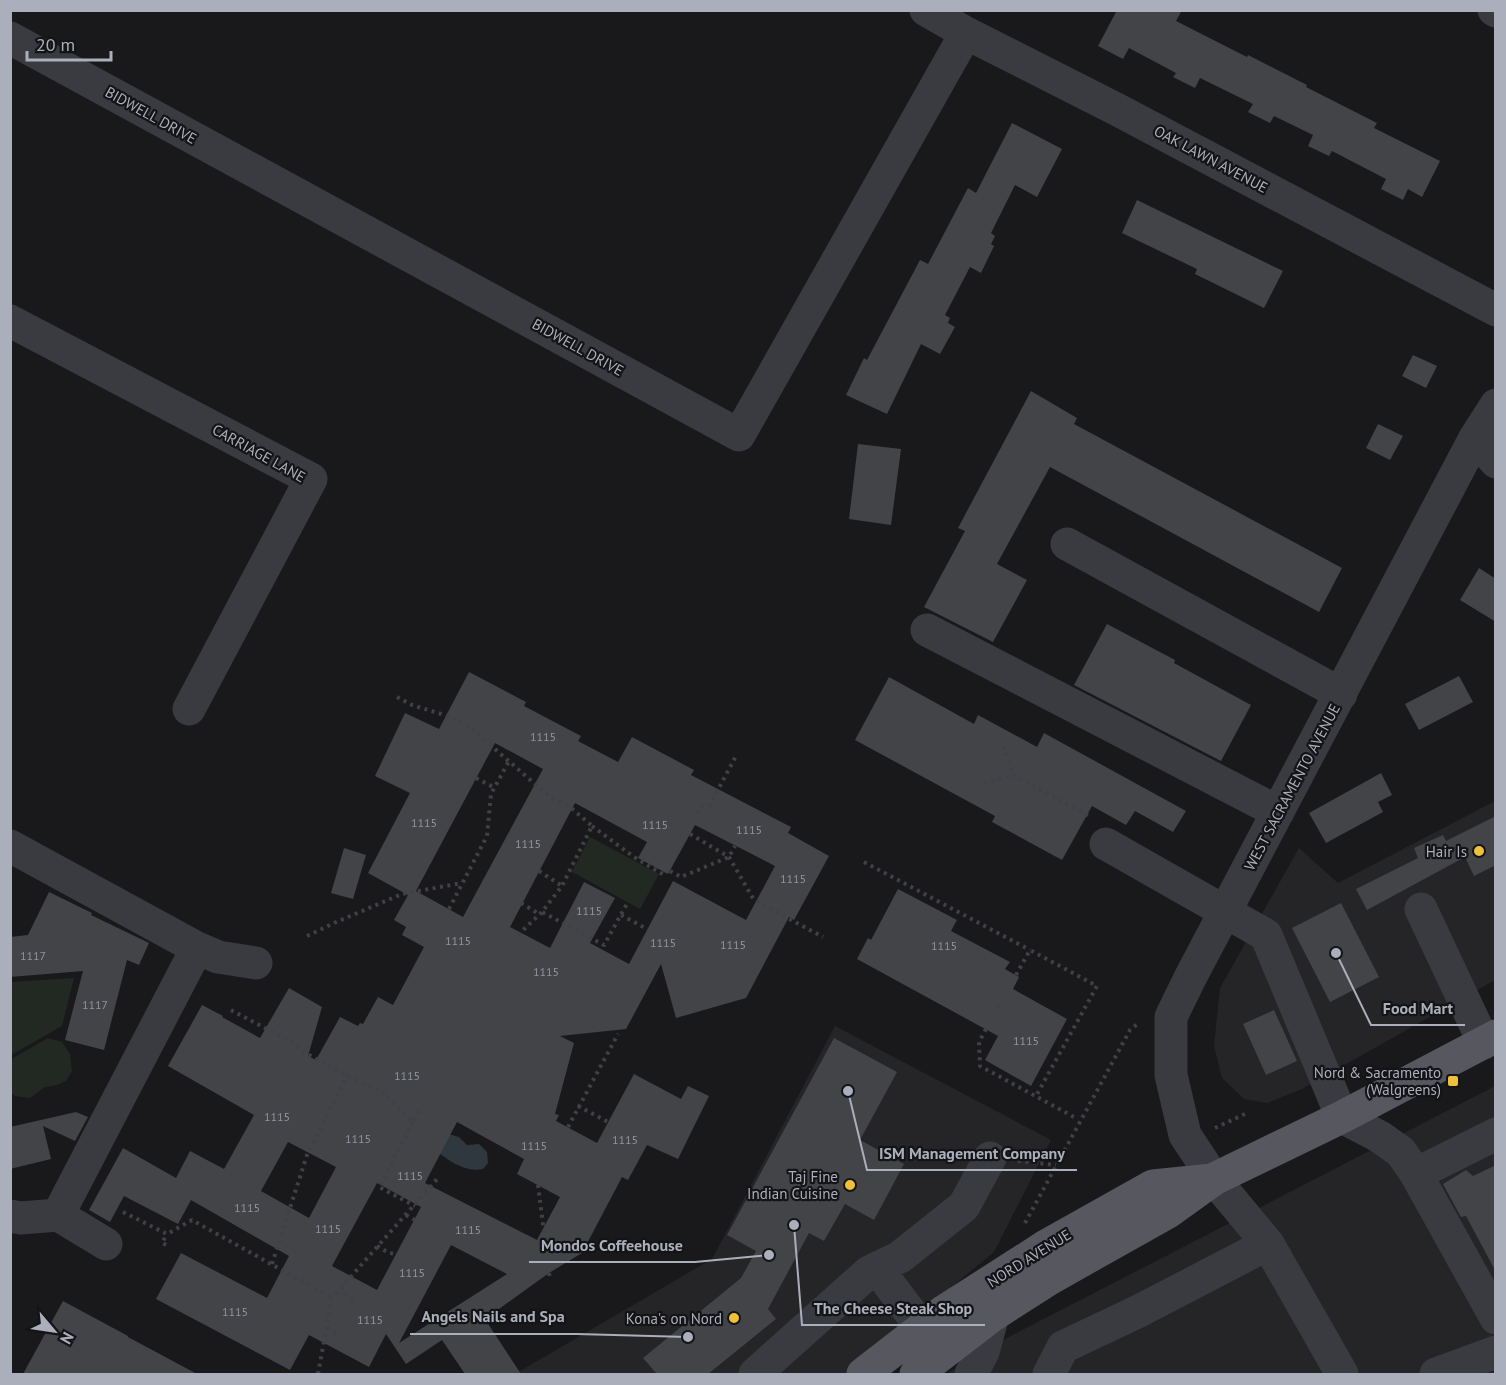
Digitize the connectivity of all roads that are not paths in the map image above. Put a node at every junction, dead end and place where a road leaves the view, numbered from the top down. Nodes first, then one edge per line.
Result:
1 (926, 10) edge
2 (966, 33) junction
3 (10, 38) edge
4 (1496, 310) edge
5 (10, 321) edge
6 (1496, 405) edge
7 (1485, 450) edge
8 (1067, 544) dead end
9 (927, 630) dead end
10 (1341, 694) junction
11 (189, 709) dead end
12 (1278, 812) junction
13 (1101, 835) road end
14 (10, 846) edge
15 (1421, 909) dead end
16 (1226, 912) junction
17 (196, 948) junction
18 (256, 963) dead end
19 (1490, 1040) edge
20 (1342, 1117) junction
21 (1496, 1134) edge
22 (990, 1158) road end
23 (1416, 1174) junction
24 (1214, 1179) junction
25 (58, 1215) junction
26 (10, 1216) edge
27 (106, 1244) dead end
28 (1268, 1244) junction
29 (877, 1268) junction
30 (993, 1316) junction
31 (1496, 1318) edge
32 (922, 1328) junction
33 (1496, 1352) edge
34 (985, 1371) edge
35 (755, 1374) edge
36 (863, 1374) edge
37 (916, 1374) edge
38 (1049, 1374) edge
39 (1342, 1374) edge
40 (1436, 1374) edge

1 - 2 street, OAK LAWN AVENUE
2 - 3 street, BIDWELL DRIVE
2 - 4 street, OAK LAWN AVENUE
5 - 11 street, CARRIAGE LANE
6 - 7 street, WEST SACRAMENTO AVENUE
7 - 10 street, WEST SACRAMENTO AVENUE
8 - 10 street
9 - 12 street
10 - 12 street, WEST SACRAMENTO AVENUE
12 - 16 street, WEST SACRAMENTO AVENUE
13 - 16 street
14 - 17 street
15 - 19 street
16 - 20 street
16 - 24 street, WEST SACRAMENTO AVENUE
17 - 18 street
17 - 25 street
19 - 20 main road, NORD AVENUE
20 - 23 street
20 - 24 main road, NORD AVENUE
21 - 23 street
22 - 29 street
23 - 31 street
24 - 28 street, WEST SACRAMENTO AVENUE
24 - 30 main road, NORD AVENUE
24 - 32 main road, NORD AVENUE
25 - 26 street
25 - 27 street
28 - 38 street
28 - 39 street, WEST SACRAMENTO AVENUE
29 - 32 street
29 - 35 street
30 - 34 street
30 - 37 main road, NORD AVENUE
32 - 36 main road, NORD AVENUE
33 - 40 street

